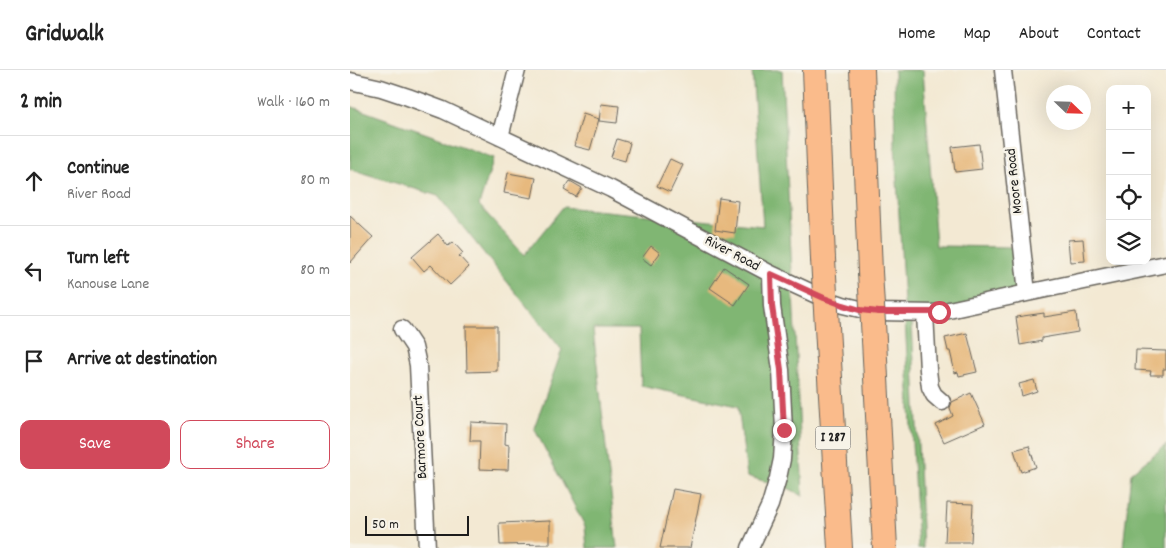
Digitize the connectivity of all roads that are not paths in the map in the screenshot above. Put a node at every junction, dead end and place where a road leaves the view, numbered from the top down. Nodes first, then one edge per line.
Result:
1 (517, 70) edge
2 (815, 70) edge
3 (862, 70) edge
4 (1003, 70) edge
5 (350, 81) edge
6 (500, 137) junction
7 (1166, 264) edge
8 (771, 274) junction
9 (1027, 292) junction
10 (925, 313) junction
11 (402, 329) dead end
12 (942, 402) dead end
13 (427, 548) edge
14 (750, 548) edge
15 (840, 548) edge
16 (884, 548) edge

1 - 6 street
2 - 15 highway, I 287, bridge
3 - 16 highway, bridge
4 - 9 street, Moore Road
5 - 6 street, River Road
6 - 8 street, River Road
7 - 9 street, River Road
8 - 10 street, River Road
8 - 14 street
9 - 10 street, River Road
10 - 12 street
11 - 13 street, Barmore Court

